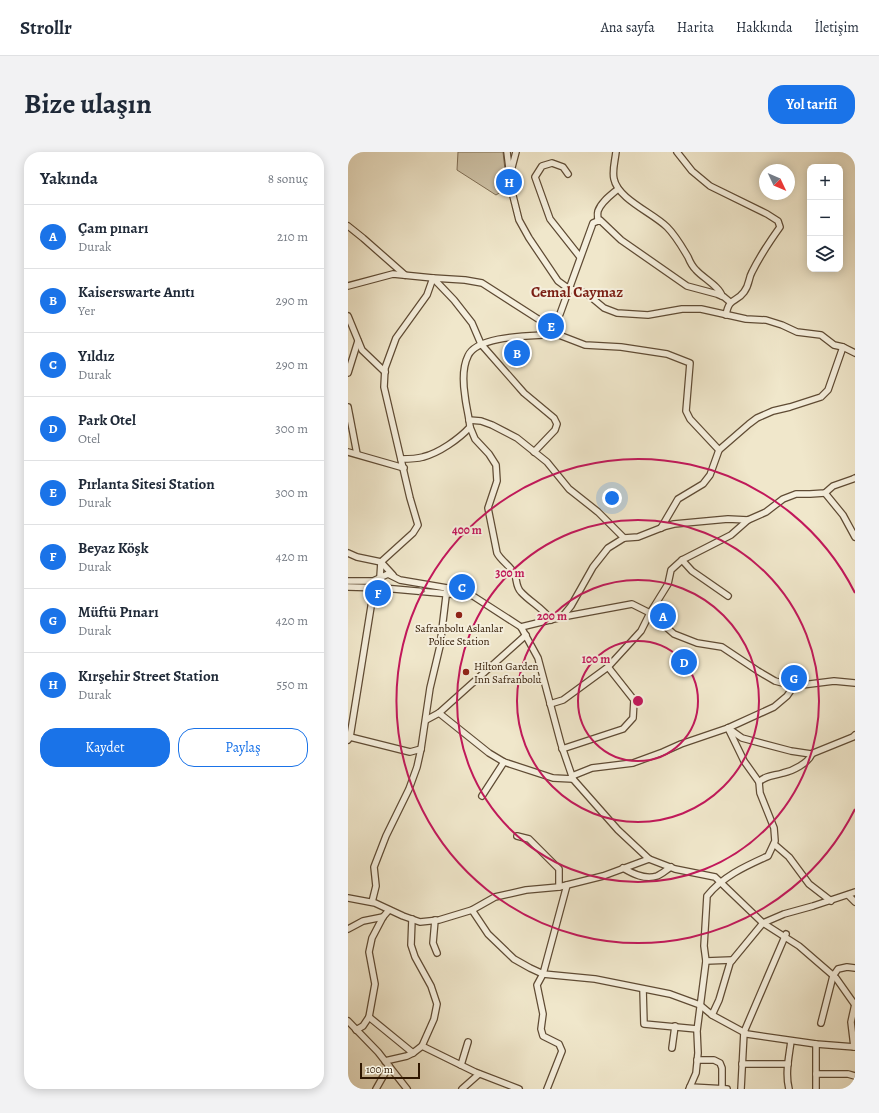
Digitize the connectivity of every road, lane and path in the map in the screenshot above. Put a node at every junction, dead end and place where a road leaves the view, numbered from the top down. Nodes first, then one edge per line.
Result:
1 (507, 152) edge
2 (516, 152) edge
3 (616, 152) edge
4 (677, 152) edge
5 (568, 174) dead end
6 (510, 175) junction
7 (618, 189) junction
8 (598, 221) junction
9 (348, 226) edge
10 (580, 257) junction
11 (405, 275) junction
12 (433, 278) junction
13 (348, 286) edge
14 (569, 289) junction
15 (722, 296) junction
16 (730, 302) junction
17 (726, 315) junction
18 (348, 316) edge
19 (548, 328) junction
20 (358, 341) junction
21 (481, 344) junction
22 (843, 347) junction
23 (855, 353) edge
24 (385, 372) junction
25 (348, 373) edge
26 (348, 408) edge
27 (469, 420) junction
28 (470, 427) junction
29 (719, 450) junction
30 (348, 452) edge
31 (534, 452) junction
32 (358, 454) junction
33 (401, 459) junction
34 (404, 468) junction
35 (855, 478) edge
36 (825, 493) junction
37 (748, 520) junction
38 (661, 528) junction
39 (855, 537) edge
40 (624, 538) junction
41 (348, 553) edge
42 (682, 560) junction
43 (381, 562) junction
44 (380, 577) junction
45 (394, 577) junction
46 (348, 581) edge
47 (348, 587) edge
48 (374, 588) junction
49 (386, 588) junction
50 (446, 591) junction
51 (728, 596) dead end
52 (650, 613) junction
53 (562, 617) junction
54 (550, 620) junction
55 (521, 627) junction
56 (526, 636) junction
57 (608, 668) junction
58 (855, 683) edge
59 (794, 686) junction
60 (550, 704) junction
61 (439, 713) junction
62 (426, 720) junction
63 (728, 728) junction
64 (855, 735) edge
65 (349, 738) edge
66 (421, 749) junction
67 (562, 749) junction
68 (812, 754) junction
69 (504, 762) junction
70 (573, 778) junction
71 (759, 782) junction
72 (482, 796) dead end
73 (517, 836) dead end
74 (774, 844) junction
75 (649, 859) junction
76 (623, 868) junction
77 (670, 868) junction
78 (720, 882) junction
79 (567, 885) junction
80 (559, 887) junction
81 (855, 892) edge
82 (848, 895) junction
83 (348, 898) edge
84 (831, 901) junction
85 (372, 902) junction
86 (855, 902) edge
87 (389, 910) junction
88 (472, 910) junction
89 (383, 917) junction
90 (412, 919) junction
91 (435, 920) junction
92 (763, 922) junction
93 (348, 929) edge
94 (785, 935) junction
95 (437, 953) dead end
96 (732, 960) junction
97 (706, 961) junction
98 (855, 968) edge
99 (543, 974) junction
100 (833, 976) junction
101 (643, 989) junction
102 (855, 1004) edge
103 (700, 1005) junction
104 (712, 1015) junction
105 (369, 1017) junction
106 (348, 1022) edge
107 (821, 1023) dead end
108 (675, 1026) junction
109 (697, 1029) junction
110 (356, 1030) junction
111 (744, 1032) junction
112 (791, 1041) junction
113 (468, 1042) dead end
114 (816, 1044) junction
115 (422, 1046) junction
116 (854, 1047) edge
117 (672, 1048) dead end
118 (413, 1054) junction
119 (697, 1060) junction
120 (387, 1063) junction
121 (742, 1064) junction
122 (788, 1064) junction
123 (461, 1066) junction
124 (479, 1074) junction
125 (816, 1074) junction
126 (855, 1076) edge
127 (509, 1088) edge
128 (690, 1088) edge
129 (376, 1089) edge
130 (407, 1089) edge
131 (462, 1089) edge
132 (519, 1089) edge
133 (548, 1089) edge
134 (722, 1089) edge
135 (727, 1089) edge
136 (741, 1089) edge
137 (789, 1089) edge
138 (816, 1089) edge

1 - 6 street
2 - 6 street
3 - 7 street
4 - 16 street
5 - 10 street
6 - 14 street
7 - 8 street
7 - 15 street
8 - 10 street
8 - 15 street
9 - 11 street
10 - 14 street
11 - 12 street
11 - 13 street
12 - 19 street
12 - 21 street
12 - 24 street
14 - 17 street
14 - 19 street
15 - 16 street
16 - 17 street
17 - 22 street
18 - 20 street
19 - 21 street
19 - 29 street
20 - 24 street
20 - 25 street
21 - 27 street
21 - 31 street
22 - 23 street
22 - 29 street
24 - 33 street
26 - 32 street
27 - 28 street
27 - 31 street
28 - 33 street
28 - 54 street
29 - 38 street
30 - 32 street
31 - 40 street
32 - 34 street
33 - 34 street
34 - 43 street
35 - 36 street
36 - 37 street
36 - 39 street
37 - 38 street
37 - 42 street
38 - 40 street
40 - 53 street
41 - 43 street
42 - 51 street
42 - 52 street
43 - 44 street
43 - 45 street
44 - 45 street
44 - 46 street
44 - 49 street
45 - 49 street
45 - 50 street
47 - 48 street
48 - 49 street
48 - 65 street
49 -> 50 street
50 - 55 street
50 - 62 street
52 - 53 street
52 - 57 street
52 - 59 street
53 - 54 street
54 - 55 street
55 - 56 street
56 - 60 street
56 - 61 street
57 - 60 street
57 - 67 street
58 - 59 street
59 - 63 street
60 - 67 street
61 - 62 street
61 - 69 street
62 - 66 street
63 - 68 street
63 - 70 street
63 - 71 street
64 - 68 street
65 - 66 street
66 - 85 street
67 - 70 street
68 - 71 street
69 - 70 street
69 - 72 street
70 - 75 street
71 - 74 street
73 - 80 street
74 - 78 street
74 - 84 street
75 - 76 street
75 - 77 street
76 - 77 street
76 - 79 street
77 - 78 street
78 - 92 street
78 - 97 street
79 - 80 street
79 - 99 street
80 - 88 street
81 - 82 street
82 - 84 street
82 - 86 street
83 - 85 street
84 - 92 street
85 - 87 street
87 - 89 street
87 - 90 street
88 - 91 street
88 - 99 street
89 - 93 street
89 - 105 street
90 - 91 street
90 - 115 street
91 - 95 street
92 - 94 street
92 - 96 street
94 - 100 street
94 - 111 street
96 - 97 street
96 - 104 street
97 - 103 street
98 - 100 street
99 - 101 street
99 - 133 street
100 - 102 street
100 - 107 street
101 - 103 street
101 - 108 street
102 - 116 street
103 - 104 street
103 - 109 street
104 - 111 street
105 - 110 street
105 - 118 street
106 - 110 street
108 - 109 street
108 - 117 street
109 - 119 street
110 - 120 street
111 - 112 street
111 - 121 street
112 - 114 street
112 - 122 street
113 - 123 street
114 - 116 street
114 - 125 street
115 - 118 street
115 - 123 street
118 - 120 street
119 - 128 street
119 - 134 street
120 - 129 street
120 - 130 street
121 - 122 street
121 - 136 street
122 - 137 street
123 - 124 street
124 - 127 street
124 - 131 street
125 - 126 street
125 - 138 street
127 - 132 street
128 - 134 street
134 - 135 street

